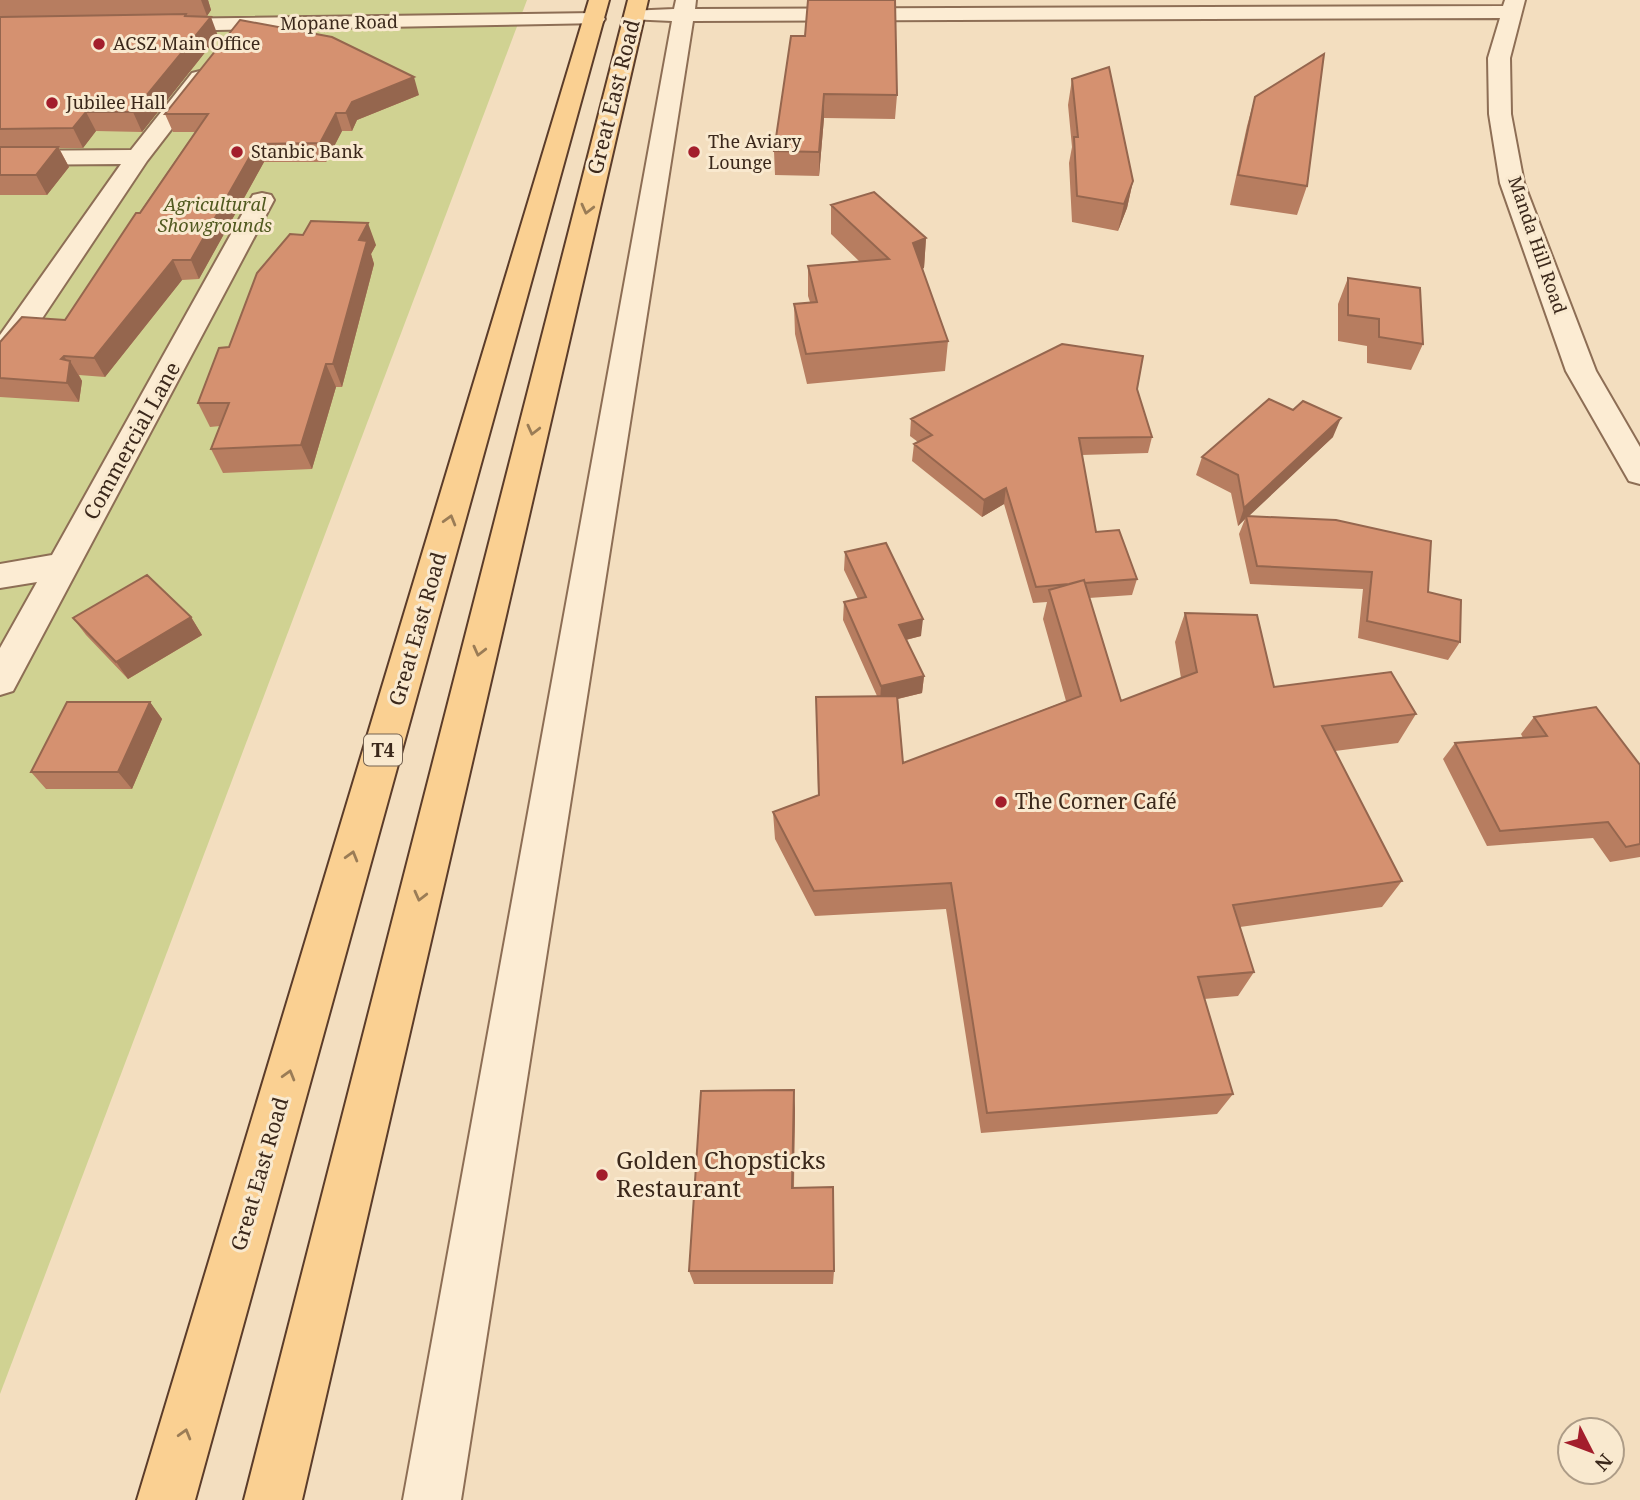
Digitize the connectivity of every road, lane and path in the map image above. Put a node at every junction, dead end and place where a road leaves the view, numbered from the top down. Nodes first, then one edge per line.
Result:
1 (483, 0) edge
2 (1512, 6) edge
3 (636, 7) edge
4 (684, 7) edge
5 (597, 10) edge
6 (475, 20) junction
7 (242, 24) junction
8 (146, 25) edge
9 (138, 157) junction
10 (0, 158) edge
11 (262, 201) dead end
12 (14, 320) edge
13 (0, 354) edge
14 (1640, 474) edge
15 (64, 565) junction
16 (0, 576) edge
17 (0, 681) edge
18 (166, 1500) edge
19 (273, 1500) edge
20 (432, 1500) edge

1 - 6 street
2 - 4 street
2 - 14 street, Manda Hill Road
3 - 4 street
3 -> 19 main road, Great East Road
4 - 20 street
5 - 6 street, Mopane Road
18 -> 5 main road, Great East Road / T4
6 - 7 street, Mopane Road
7 - 8 street, Mopane Road
7 - 9 street
9 - 10 street
9 - 12 street
11 - 15 street, Commercial Lane
12 - 13 street
15 - 16 street
15 - 17 street, Commercial Lane

